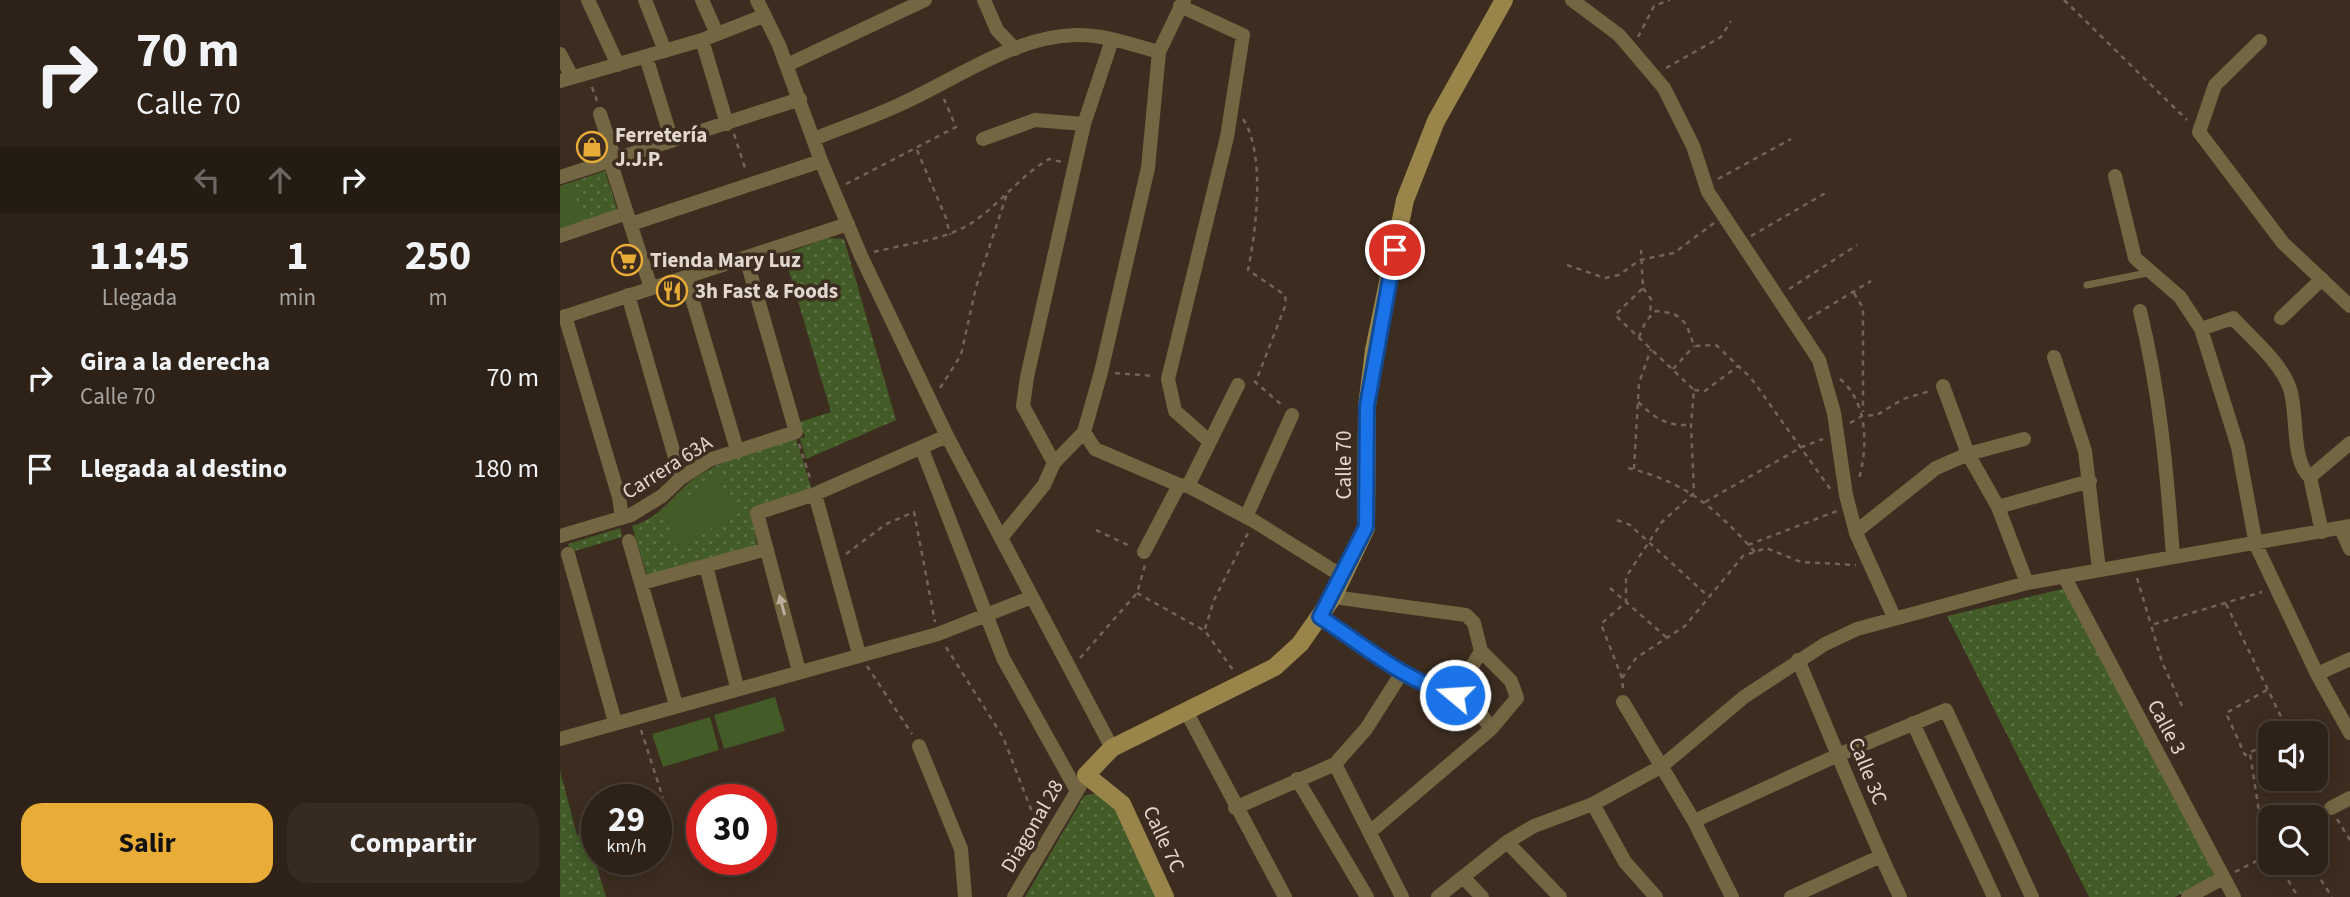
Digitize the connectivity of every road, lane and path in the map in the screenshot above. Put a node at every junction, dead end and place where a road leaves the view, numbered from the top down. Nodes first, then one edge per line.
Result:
1 (588, 0) edge
2 (645, 0) edge
3 (702, 0) edge
4 (757, 0) edge
5 (925, 0) edge
6 (984, 0) edge
7 (1504, 0) edge
8 (1572, 0) edge
9 (1670, 0) edge
10 (2064, 0) edge
11 (1182, 3) edge
12 (763, 16) junction
13 (1731, 21) dead end
14 (717, 34) junction
15 (702, 40) junction
16 (1112, 40) junction
17 (2260, 41) dead end
18 (1015, 48) junction
19 (665, 51) junction
20 (1634, 51) junction
21 (1159, 52) junction
22 (560, 54) edge
23 (646, 57) junction
24 (618, 65) junction
25 (787, 65) junction
26 (589, 75) junction
27 (1655, 76) junction
28 (566, 79) edge
29 (939, 86) junction
30 (800, 99) junction
31 (600, 114) joint
32 (1230, 117) junction
33 (729, 123) junction
34 (1084, 124) junction
35 (2199, 132) junction
36 (814, 139) junction
37 (983, 139) dead end
38 (1791, 139) dead end
39 (672, 141) junction
40 (916, 149) junction
41 (613, 160) junction
42 (821, 160) junction
43 (1076, 164) junction
44 (2115, 176) dead end
45 (560, 177) edge
46 (750, 184) junction
47 (1706, 185) junction
48 (834, 190) junction
49 (1829, 191) dead end
50 (1007, 194) junction
51 (1723, 217) junction
52 (629, 219) junction
53 (848, 224) junction
54 (950, 235) junction
55 (560, 236) edge
56 (1740, 244) junction
57 (1857, 245) dead end
58 (1641, 250) dead end
59 (862, 256) junction
60 (746, 258) junction
61 (1640, 260) junction
62 (1567, 265) dead end
63 (2152, 272) junction
64 (686, 278) junction
65 (2322, 279) junction
66 (1871, 281) dead end
67 (2087, 285) dead end
68 (651, 288) junction
69 (1643, 288) junction
70 (1854, 293) junction
71 (628, 295) junction
72 (1776, 298) junction
73 (2350, 306) edge
74 (2140, 311) dead end
75 (1650, 316) junction
76 (562, 317) edge
77 (2281, 318) dead end
78 (1796, 326) junction
79 (2201, 329) junction
80 (1639, 337) junction
81 (1694, 346) junction
82 (1651, 348) junction
83 (2054, 356) dead end
84 (1819, 360) junction
85 (1738, 366) junction
86 (1674, 369) junction
87 (1101, 372) junction
88 (1168, 379) junction
89 (1255, 381) junction
90 (1238, 385) joint
91 (1943, 386) joint
92 (1694, 390) junction
93 (931, 401) junction
94 (1638, 402) junction
95 (1292, 415) joint
96 (1862, 416) junction
97 (1691, 425) junction
98 (1837, 429) junction
99 (796, 432) junction
100 (1084, 432) junction
101 (947, 436) junction
102 (2024, 439) dead end
103 (1209, 440) junction
104 (2350, 443) edge
105 (1802, 447) junction
106 (922, 449) junction
107 (737, 450) junction
108 (1968, 454) junction
109 (1054, 463) junction
110 (1628, 468) dead end
111 (1634, 469) junction
112 (2310, 477) junction
113 (681, 478) junction
114 (2090, 481) junction
115 (1184, 486) junction
116 (1693, 493) junction
117 (815, 494) junction
118 (1705, 502) junction
119 (1998, 507) junction
120 (1847, 508) junction
121 (622, 518) junction
122 (1250, 519) junction
123 (1617, 520) dead end
124 (2346, 527) edge
125 (1097, 530) dead end
126 (1858, 530) junction
127 (561, 532) edge
128 (2322, 533) junction
129 (1001, 538) junction
130 (629, 541) dead end
131 (1650, 543) junction
132 (1748, 545) junction
133 (2256, 545) junction
134 (767, 549) junction
135 (2350, 549) edge
136 (1143, 552) junction
137 (1755, 552) junction
138 (568, 554) dead end
139 (2173, 556) junction
140 (835, 562) junction
141 (2134, 563) junction
142 (1870, 564) junction
143 (706, 566) junction
144 (2099, 570) junction
145 (1342, 576) junction
146 (2064, 576) junction
147 (642, 583) junction
148 (2026, 583) junction
149 (1610, 588) dead end
150 (2275, 588) junction
151 (1137, 593) junction
152 (1031, 597) junction
153 (1333, 597) junction
154 (1709, 597) junction
155 (1626, 602) junction
156 (2226, 603) junction
157 (987, 615) junction
158 (1320, 617) junction
159 (1894, 617) junction
160 (2151, 625) junction
161 (1205, 631) junction
162 (938, 634) junction
163 (1666, 637) junction
164 (1481, 651) junction
165 (859, 654) junction
166 (2350, 659) edge
167 (1798, 660) junction
168 (1070, 668) junction
169 (799, 671) junction
170 (1401, 674) junction
171 (2317, 674) junction
172 (1622, 678) junction
173 (1243, 684) junction
174 (737, 687) junction
175 (2267, 690) junction
176 (1455, 695) junction
177 (1623, 702) joint
178 (676, 705) junction
179 (2182, 706) dead end
180 (1186, 711) junction
181 (2282, 721) edge
182 (615, 722) junction
183 (1913, 723) junction
184 (1491, 729) junction
185 (641, 730) dead end
186 (2350, 733) edge
187 (560, 739) edge
188 (919, 746) joint
189 (1112, 748) junction
190 (2258, 749) edge
191 (2250, 753) junction
192 (1838, 755) junction
193 (1335, 764) junction
194 (1662, 766) junction
195 (1297, 779) junction
196 (1082, 783) junction
197 (658, 784) edge
198 (2350, 798) edge
199 (1593, 804) junction
200 (2258, 805) edge
201 (1236, 808) junction
202 (2331, 808) dead end
203 (1694, 821) junction
204 (1370, 832) junction
205 (1507, 842) junction
206 (1045, 847) junction
207 (1881, 856) junction
208 (2258, 860) edge
209 (2285, 875) edge
210 (2318, 875) edge
211 (1463, 877) junction
212 (2223, 878) junction
213 (965, 897) edge
214 (1014, 897) edge
215 (1165, 897) edge
216 (1285, 897) edge
217 (1367, 897) edge
218 (1402, 897) edge
219 (1438, 897) edge
220 (1482, 897) edge
221 (1560, 897) edge
222 (1656, 897) edge
223 (1732, 897) edge
224 (1791, 897) edge
225 (1900, 897) edge
226 (1994, 897) edge
227 (2032, 897) edge
228 (2188, 897) edge
229 (2234, 897) edge
230 (2298, 897) edge
231 (2332, 897) edge

1 - 24 street
2 - 19 street
3 - 14 street
4 - 12 street
5 - 25 street
6 - 18 street
7 - 145 street, Calle 70
8 - 20 street
9 - 20 path
10 - 35 path
11 - 21 street
11 - 32 street
12 - 14 street
12 - 25 street
13 - 27 path
14 - 15 street
15 - 19 street
15 - 33 street
16 - 18 street
16 - 21 street
16 - 34 street
17 - 35 street
18 - 29 street
19 - 23 street
20 - 27 street
21 - 87 street
22 - 28 street
23 - 24 street
23 - 39 street
24 - 26 street
25 - 30 street
26 - 28 street
26 - 31 path
27 - 47 street
29 - 36 street
29 - 40 path
30 - 33 street
30 - 36 street
31 - 41 street
32 - 88 street
32 - 89 path
33 - 39 street
33 - 46 path
34 - 37 street
34 - 43 street
35 - 65 street
36 - 42 street
38 - 47 path
39 - 41 street
40 - 48 path
40 - 54 path
41 - 45 street
41 - 52 street
42 - 46 street
42 - 48 street
43 - 50 path
43 - 109 street
44 - 63 street
46 - 52 street
47 - 51 street
48 - 53 street
49 - 56 path
50 - 54 path
50 - 93 path
51 - 56 street
51 - 61 path
52 - 55 street
52 - 68 street
53 - 59 street
53 - 60 street
54 - 59 path
56 - 72 street
57 - 72 path
58 - 61 path
59 - 93 street
60 - 64 street
60 - 99 street
61 - 62 path
61 - 69 path
63 - 67 lane
63 - 79 street
64 - 68 street
64 - 107 street
65 - 73 street
65 - 77 street
66 - 70 path
68 - 71 street
69 - 75 path
69 - 80 path
70 - 78 path
70 - 96 path
71 - 76 street
71 - 113 street
72 - 78 street
74 - 139 street
75 - 80 path
75 - 81 path
76 - 121 street
78 - 84 street
79 - 112 street
79 - 133 street
80 - 82 path
81 - 85 path
81 - 86 path
82 - 86 path
82 - 94 path
83 - 114 street
84 - 96 path
84 - 98 street
85 - 92 path
85 - 105 path
86 - 92 path
87 - 88 path
87 - 100 street
88 - 103 street
89 - 90 path
89 - 95 path
90 - 103 street
91 - 96 path
91 - 108 street
92 - 97 path
93 - 101 street
94 - 97 path
94 - 111 path
95 - 122 street
96 - 98 path
96 - 120 path
97 - 116 path
98 - 105 path
98 - 120 street
99 - 107 street, Carrera 63A
99 - 117 path
100 - 109 street
100 - 115 street
101 - 106 street
101 - 129 street
102 - 108 street
103 - 115 street
104 - 112 street
105 - 118 path
105 - 120 path
106 - 117 street
106 - 157 street
107 - 113 street, Carrera 63A
108 - 119 street
108 - 126 street
109 - 129 street
110 - 111 path
111 - 116 path
112 - 128 street
113 - 121 street, Carrera 63A
114 - 119 street
114 - 144 street
115 - 122 street
115 - 136 street
116 - 118 path
116 - 131 path
117 - 134 street
117 - 140 street
118 - 132 path
119 - 148 street
120 - 126 street
120 - 132 path
121 - 127 street, Carrera 63A
122 - 145 street
122 - 161 path
123 - 131 path
124 - 128 street
124 - 135 street
125 - 136 path
126 - 142 street
128 - 133 street
129 - 152 street
130 - 147 street
131 - 154 path
131 - 155 path
132 - 137 path
133 - 139 street
133 - 150 street
134 - 143 street
169 -> 134 street
136 - 151 path
137 - 142 path
137 - 154 path
138 - 182 street
139 - 141 street
140 - 162 path
140 - 165 street
141 - 144 street
141 - 160 path
142 - 159 street
143 - 147 street
143 - 174 street
144 - 146 street
145 - 153 street, Calle 70
146 - 148 street
146 - 212 street, Calle 3
147 - 178 street
148 - 159 street
149 - 155 path
150 - 156 path
150 - 171 street
151 - 161 path
151 - 168 path
152 - 157 street
152 - 168 street
153 - 158 street, Calle 70
153 - 164 street
154 - 163 path
155 - 163 path
155 - 172 path
156 - 160 path
156 - 175 path
157 - 162 street
157 - 196 street
158 - 170 street
158 - 173 street, Calle 70
159 - 167 street
160 - 179 path
161 - 173 path
162 - 165 street
162 - 206 path
163 - 172 path
164 - 176 street
164 - 184 street
165 - 169 street
165 - 188 path
166 - 171 street
167 - 192 street, Calle 3C
167 - 194 street
168 - 189 street
169 - 174 street
170 - 176 street
170 - 193 street
171 - 186 street
172 - 177 path
173 - 180 street, Calle 70
174 - 178 street
175 - 181 path
175 - 191 path
176 - 184 street
177 - 194 street
178 - 182 street
180 - 189 street, Calle 70
180 - 201 street
182 - 187 street
183 - 192 street
183 - 226 street
183 - 227 street
184 - 204 street
185 - 197 path
188 - 213 street
189 - 196 street, Calle 70
190 - 191 path
191 - 200 path
192 - 203 street
192 - 207 street, Calle 3C
193 - 195 street
193 - 204 street
194 - 199 street
194 - 203 street
195 - 201 street
195 - 217 street
196 - 206 street, Diagonal 28
196 - 215 street, Calle 7C
198 - 202 street
199 - 205 street
199 - 222 street
201 - 216 street
203 - 223 street
204 - 218 street
205 - 211 street
205 - 221 street
206 - 214 street, Diagonal 28
207 - 224 street
207 - 225 street, Calle 3C
208 - 212 path
209 - 230 path
210 - 231 path
211 - 219 street
211 - 220 street
212 - 228 street
212 - 229 street, Calle 3

